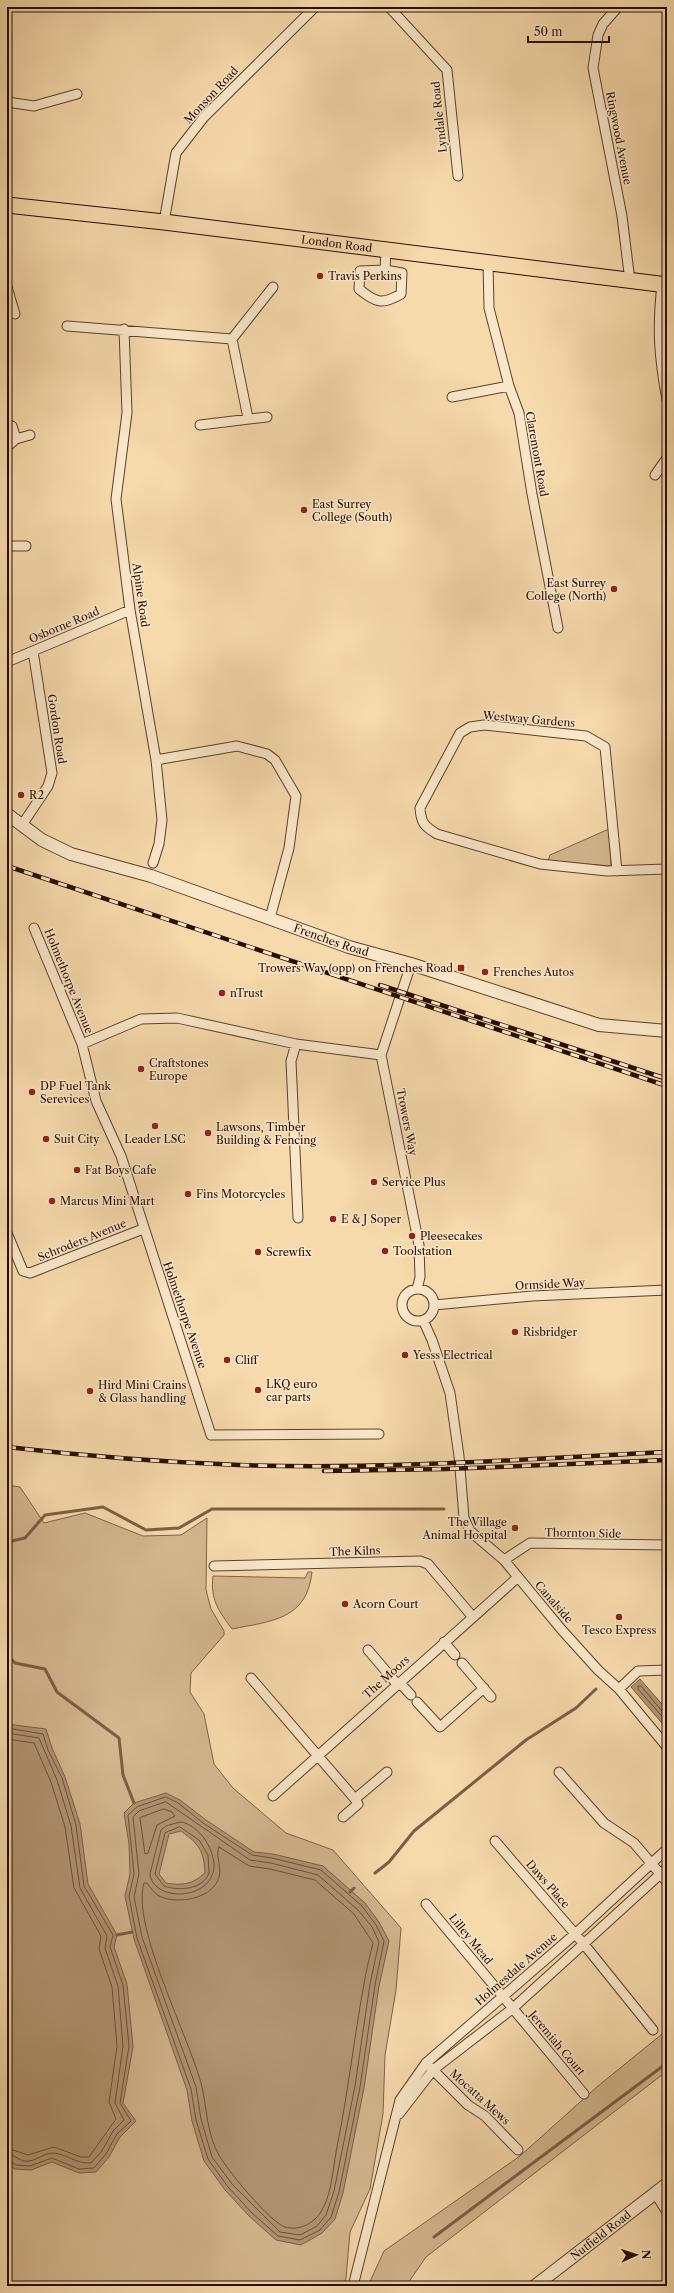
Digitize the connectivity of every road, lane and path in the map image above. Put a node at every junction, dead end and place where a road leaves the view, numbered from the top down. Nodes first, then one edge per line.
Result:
1 (316, 7) edge
2 (389, 7) edge
3 (618, 7) edge
4 (77, 94) dead end
5 (7, 102) edge
6 (458, 176) dead end
7 (7, 205) edge
8 (164, 222) junction
9 (386, 250) junction
10 (488, 262) junction
11 (385, 270) junction
12 (630, 281) junction
13 (664, 285) edge
14 (7, 287) edge
15 (273, 287) dead end
16 (15, 314) dead end
17 (67, 326) dead end
18 (124, 329) junction
19 (232, 339) junction
20 (509, 386) junction
21 (452, 397) dead end
22 (667, 400) edge
23 (267, 416) dead end
24 (248, 418) junction
25 (200, 425) dead end
26 (12, 426) dead end
27 (30, 435) dead end
28 (16, 439) junction
29 (7, 447) edge
30 (667, 458) edge
31 (655, 475) dead end
32 (7, 546) edge
33 (26, 546) dead end
34 (130, 610) junction
35 (558, 628) dead end
36 (33, 651) junction
37 (7, 662) edge
38 (156, 760) junction
39 (7, 814) edge
40 (22, 825) junction
41 (153, 863) dead end
42 (667, 869) edge
43 (617, 871) junction
44 (270, 918) junction
45 (34, 928) dead end
46 (411, 964) junction
47 (667, 1031) edge
48 (82, 1044) junction
49 (296, 1044) junction
50 (381, 1055) junction
51 (298, 1218) dead end
52 (143, 1229) junction
53 (7, 1233) edge
54 (417, 1289) junction
55 (667, 1290) edge
56 (434, 1305) junction
57 (423, 1320) junction
58 (380, 1434) dead end
59 (667, 1545) edge
60 (504, 1560) junction
61 (214, 1566) dead end
62 (517, 1578) junction
63 (472, 1616) junction
64 (444, 1642) junction
65 (368, 1650) dead end
66 (455, 1655) dead end
67 (462, 1663) dead end
68 (667, 1670) edge
69 (251, 1678) dead end
70 (398, 1683) junction
71 (484, 1688) junction
72 (619, 1689) junction
73 (491, 1697) dead end
74 (667, 1747) edge
75 (318, 1754) junction
76 (387, 1772) dead end
77 (559, 1772) dead end
78 (273, 1796) dead end
79 (355, 1799) junction
80 (344, 1817) dead end
81 (496, 1841) dead end
82 (667, 1849) edge
83 (649, 1864) junction
84 (664, 1871) edge
85 (667, 1882) edge
86 (426, 1904) dead end
87 (574, 1934) junction
88 (583, 1944) junction
89 (502, 1997) junction
90 (512, 2009) junction
91 (653, 2030) dead end
92 (426, 2063) junction
93 (434, 2070) junction
94 (584, 2094) dead end
95 (397, 2117) junction
96 (518, 2150) dead end
97 (667, 2184) edge
98 (656, 2193) junction
99 (667, 2212) edge
100 (353, 2286) edge
101 (535, 2286) edge

1 - 8 street, Monson Road
2 - 6 street, Lyndale Road
3 - 12 street, Ringwood Avenue
4 - 5 street
7 - 8 main road, London Road
8 - 9 main road, London Road
9 - 10 main road, London Road
9 - 11 street
10 - 12 main road, London Road
10 - 20 street, Claremont Road
11 - 11 street
12 - 13 main road, London Road
13 - 22 street
14 - 16 street
15 - 19 street
17 - 18 street
18 - 19 street
18 - 34 street, Alpine Road
19 - 24 street
20 - 21 street
20 - 35 street, Claremont Road
23 - 24 street
24 - 25 street
26 - 28 street
27 - 28 street
28 - 29 street
30 - 31 street
32 - 33 street
34 - 36 street, Osborne Road
34 - 38 street, Alpine Road
36 - 37 street, Osborne Road
36 - 40 street, Gordon Road
38 - 41 street, Alpine Road
38 - 44 street
39 - 40 street, Frenches Road
40 - 44 street, Frenches Road
42 - 43 street, Westway Gardens
43 - 43 street, Westway Gardens
44 - 46 street, Frenches Road
45 - 48 street, Holmethorpe Avenue
46 - 47 street, Frenches Road
46 - 50 street, Trowers Way
48 - 49 street, Holmethorpe Avenue
48 - 52 street, Holmethorpe Avenue
49 - 50 street, Holmethorpe Avenue
49 - 51 street
50 - 54 street, Trowers Way
52 - 53 street, Schroders Avenue
52 - 58 street, Holmethorpe Avenue
54 - 56 street
54 - 57 street
55 - 56 street, Ormside Way
56 - 57 street
57 - 60 street, Canalside
59 - 60 street, Thornton Side
60 - 62 street, Canalside
61 - 63 street, The Kilns
62 - 63 street, The Moors
62 - 72 street, Canalside
63 - 64 street, The Moors
64 - 66 street
64 - 70 street, The Moors
65 - 70 street
67 - 71 street
68 - 72 street
69 - 75 street
70 - 71 street
70 - 75 street, The Moors
71 - 73 street
72 - 74 street, Canalside
75 - 78 street, The Moors
75 - 79 street
76 - 79 street
77 - 83 street
79 - 80 street
81 - 87 street, Daws Place
82 - 83 street, Holmesdale Avenue
83 - 84 street
83 - 87 street, Holmesdale Avenue
84 - 85 street
84 - 88 street, Holmesdale Avenue
86 - 89 street, Lilley Mead
87 - 88 street, Daws Place
87 - 89 street, Holmesdale Avenue
88 - 90 street, Holmesdale Avenue
88 - 91 street, Daws Place
89 - 90 street, Lilley Mead
89 - 92 street, Holmesdale Avenue
90 - 93 street, Holmesdale Avenue
90 - 94 street, Jeremiah Court
92 - 93 street, Mocatta Mews
92 - 95 street, Holmesdale Avenue
93 - 95 street, Holmesdale Avenue
93 - 96 street, Mocatta Mews
95 - 100 street, Holmesdale Avenue
97 - 98 street, Nutfield Road
98 - 99 street
98 - 101 street, Nutfield Road

